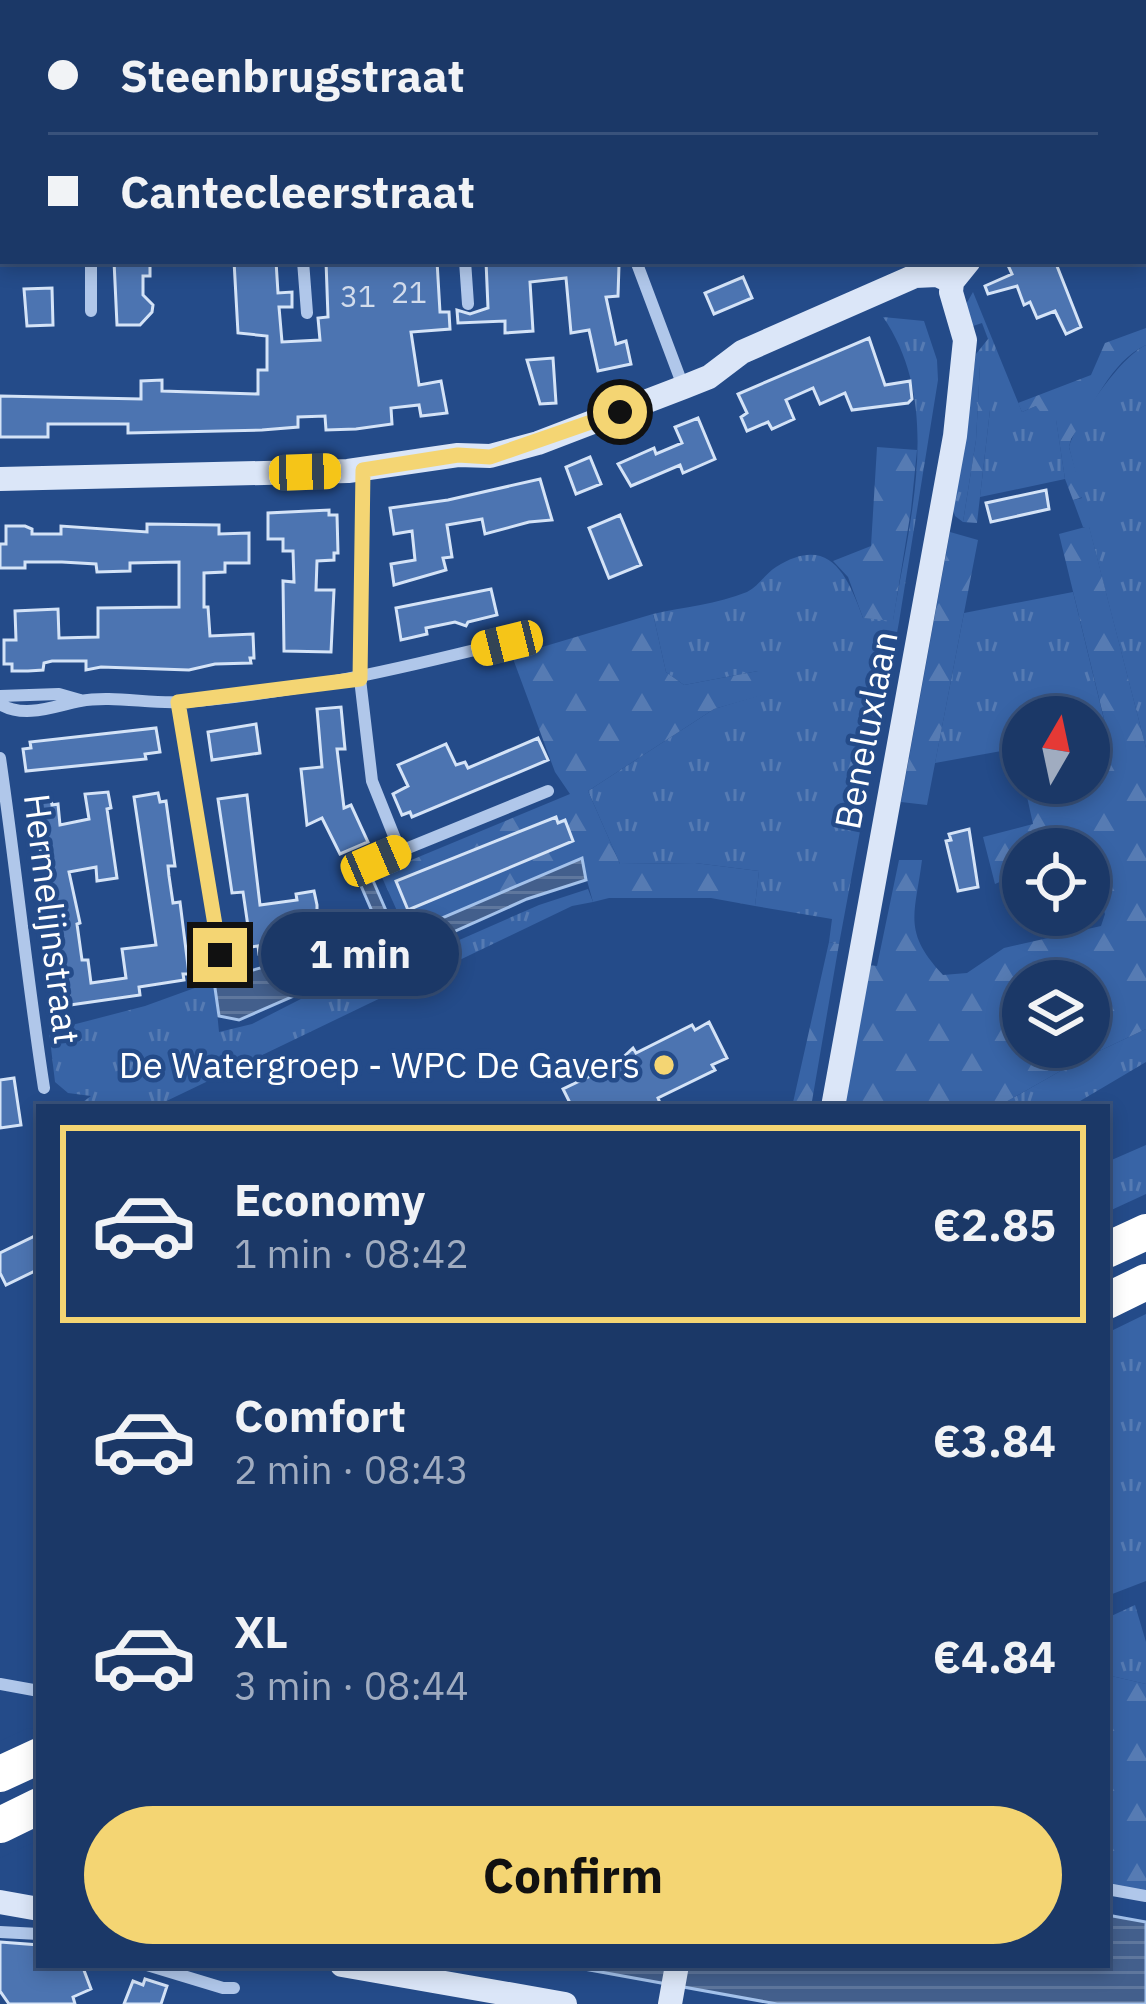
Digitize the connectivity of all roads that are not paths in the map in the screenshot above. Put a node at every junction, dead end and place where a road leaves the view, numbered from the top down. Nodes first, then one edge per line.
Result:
1 (91, 264) edge
2 (303, 264) edge
3 (464, 264) edge
4 (637, 264) edge
5 (946, 272) edge
6 (468, 304) dead end
7 (92, 311) dead end
8 (307, 313) dead end
9 (684, 387) junction
10 (363, 470) junction
11 (0, 478) edge
12 (507, 643) dead end
13 (360, 679) junction
14 (0, 700) edge
15 (178, 702) junction
16 (0, 758) edge
17 (548, 791) dead end
18 (400, 851) junction
19 (376, 861) dead end
20 (220, 955) dead end
21 (44, 1088) dead end
22 (834, 1104) edge
23 (1146, 1232) edge
24 (1110, 1249) edge
25 (1146, 1282) edge
26 (1110, 1300) edge
27 (0, 1684) edge
28 (36, 1690) edge
29 (36, 1757) edge
30 (0, 1774) edge
31 (36, 1807) edge
32 (0, 1825) edge
33 (1110, 1890) edge
34 (1146, 1896) edge
35 (0, 1902) edge
36 (36, 1909) edge
37 (0, 1932) edge
38 (36, 1934) edge
39 (157, 1968) edge
40 (355, 1968) edge
41 (676, 1968) edge
42 (234, 1988) dead end
43 (479, 1997) edge
44 (565, 2004) edge
45 (670, 2004) edge

1 - 7 street
2 - 8 street
3 - 6 street
4 - 9 street
5 - 9 street
5 - 22 street, Beneluxlaan
9 - 10 street
10 - 11 street
10 - 13 street
12 - 13 street
13 - 15 street
13 - 18 street
14 - 15 street
15 - 20 street
16 - 21 street, Hermelijnstraat
17 - 18 street
18 - 19 street
23 - 24 highway
25 - 26 highway
27 - 28 street
29 - 30 highway
31 - 32 highway
33 - 34 street
35 - 36 street
37 - 38 street
39 - 42 street
40 - 43 street
41 - 45 street
43 - 44 street

